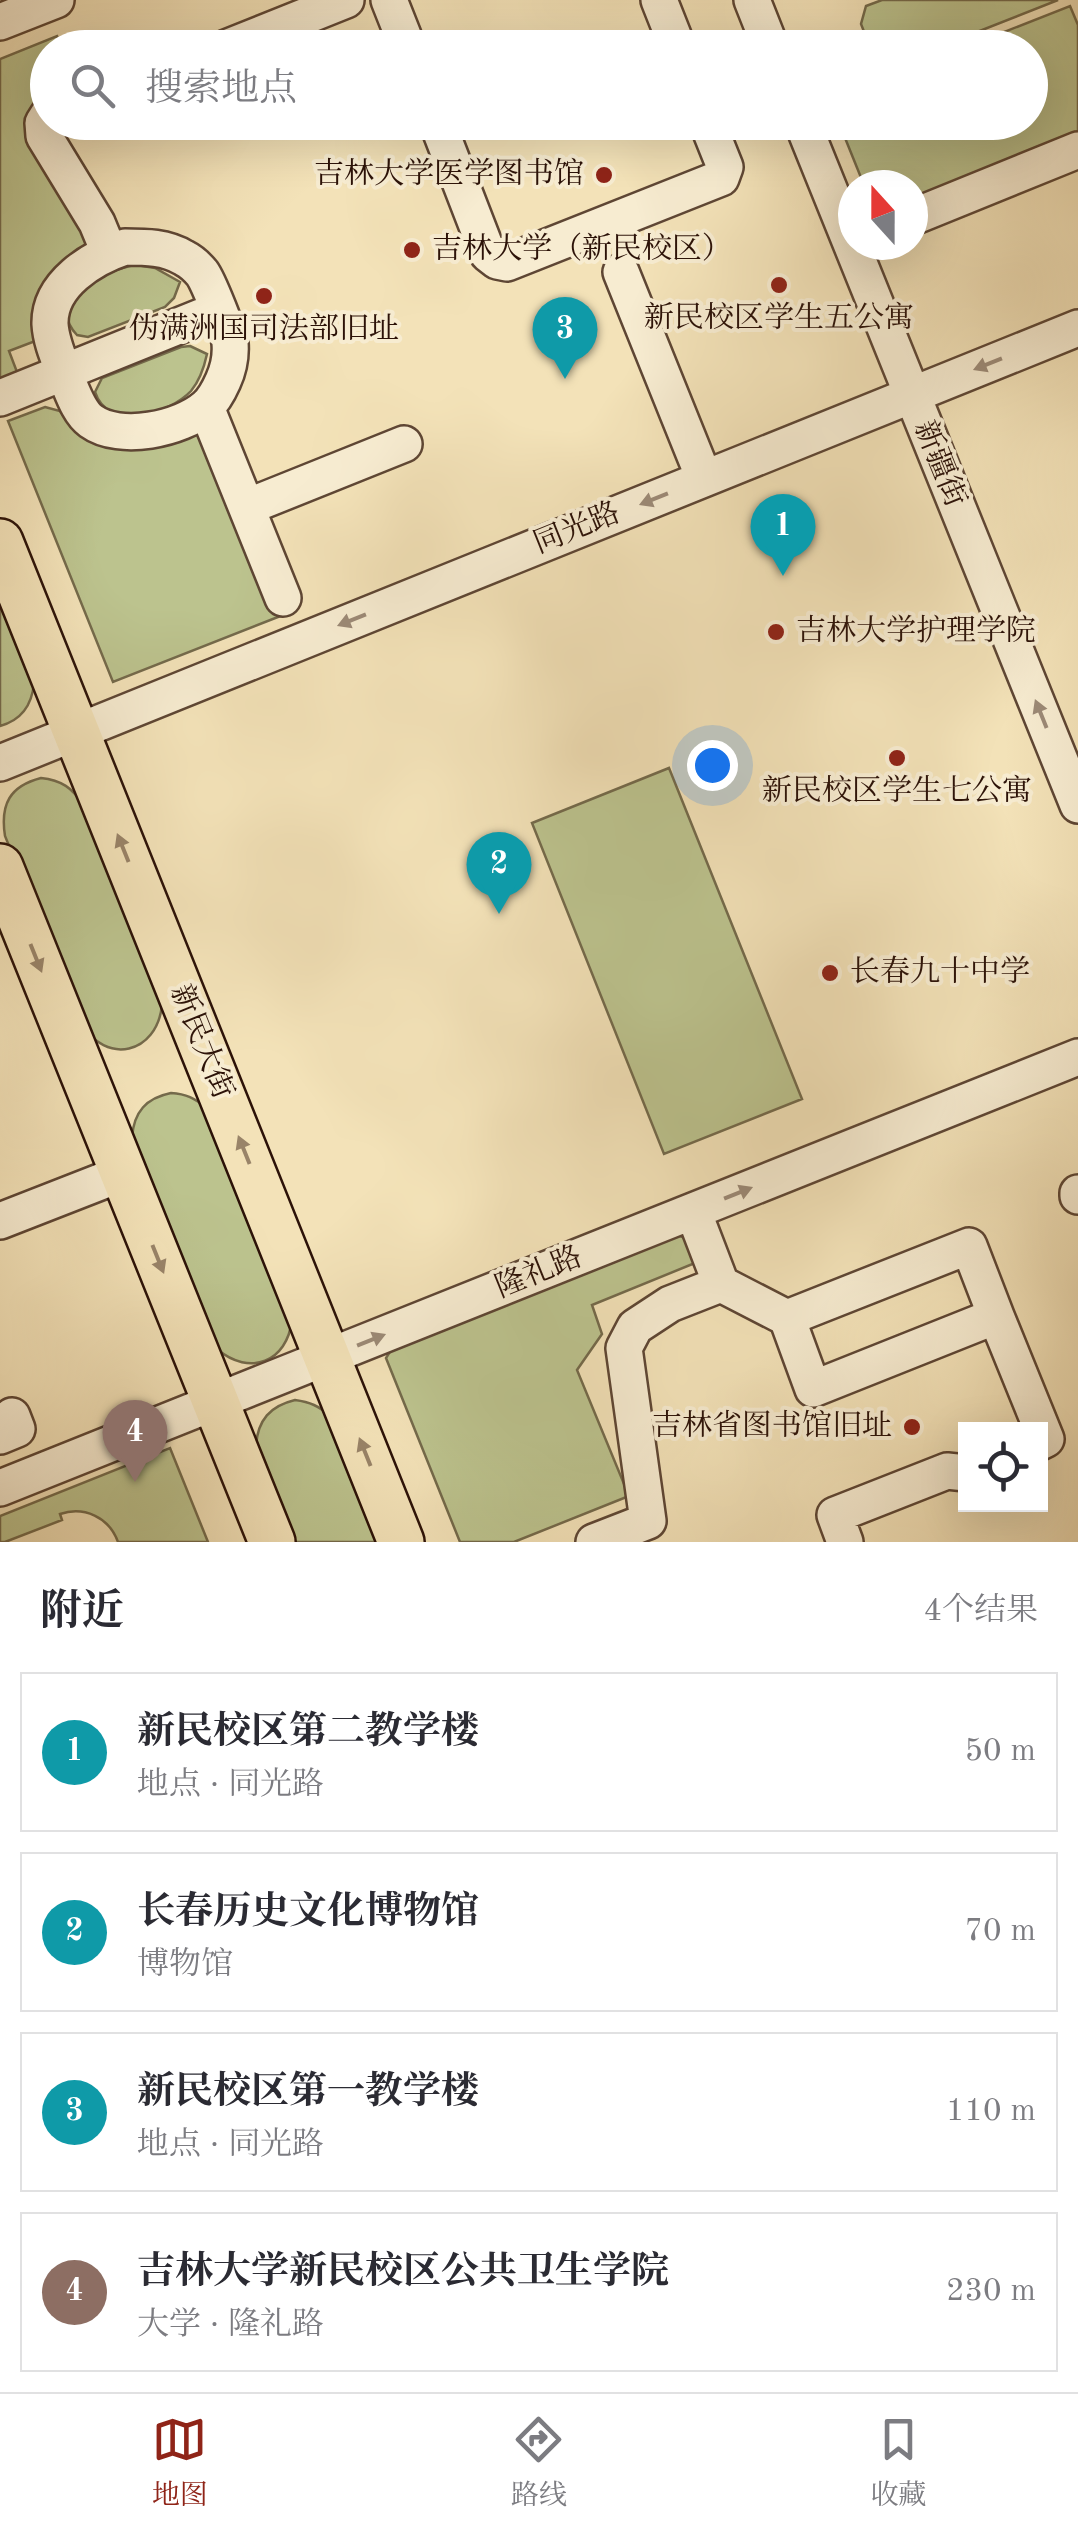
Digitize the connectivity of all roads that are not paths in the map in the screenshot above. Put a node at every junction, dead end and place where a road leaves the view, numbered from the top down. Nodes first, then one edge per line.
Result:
1 (56, 0) edge
2 (346, 0) edge
3 (389, 0) edge
4 (659, 0) edge
5 (752, 0) edge
6 (0, 22) edge
7 (271, 30) edge
8 (401, 30) edge
9 (671, 30) edge
10 (764, 30) edge
11 (46, 140) edge
12 (444, 140) edge
13 (715, 140) edge
14 (809, 140) edge
15 (1078, 150) edge
16 (838, 209) edge
17 (928, 211) edge
18 (109, 252) junction
19 (858, 260) edge
20 (622, 272) dead end
21 (218, 310) junction
22 (1078, 328) edge
23 (64, 372) junction
24 (911, 394) junction
25 (0, 398) edge
26 (206, 407) junction
27 (404, 444) dead end
28 (704, 478) junction
29 (247, 507) junction
30 (0, 542) edge
31 (283, 598) dead end
32 (76, 732) junction
33 (0, 763) edge
34 (1078, 805) edge
35 (0, 868) edge
36 (1078, 1057) edge
37 (124, 1173) junction
38 (693, 1211) junction
39 (0, 1221) edge
40 (721, 1284) junction
41 (996, 1316) junction
42 (787, 1318) junction
43 (327, 1357) junction
44 (216, 1402) junction
45 (1039, 1422) edge
46 (958, 1472) edge
47 (0, 1488) edge
48 (655, 1531) edge
49 (272, 1542) edge
50 (401, 1542) edge
51 (594, 1542) edge
52 (845, 1542) edge

1 - 6 street
2 - 7 street
3 - 8 street
4 - 9 street
5 - 10 street
11 - 18 street
12 - 13 street
14 - 16 street, 新疆街
15 - 17 street
18 - 21 street
18 - 23 street
19 - 24 street, 新疆街
20 - 28 street
21 - 23 street
21 - 26 street
22 -> 24 street, 同光路
23 - 25 street
23 - 26 street
24 - 28 street, 同光路
34 -> 24 street, 新疆街
26 - 29 street
27 - 29 street
28 -> 32 street, 同光路
29 - 31 street
30 - 32 main road, 新民大街
32 - 33 street, 同光路
43 -> 32 main road, 新民大街
35 -> 37 main road
38 -> 36 street, 隆礼路
37 - 39 street
37 -> 44 main road
38 - 40 street
43 -> 38 street, 隆礼路
40 - 42 street
40 - 48 street
41 - 42 street
41 - 42 street
41 - 45 street
43 - 44 street, 隆礼路
50 -> 43 main road, 新民大街
44 - 47 street, 隆礼路
44 - 49 main road
46 - 52 street
48 - 51 street

